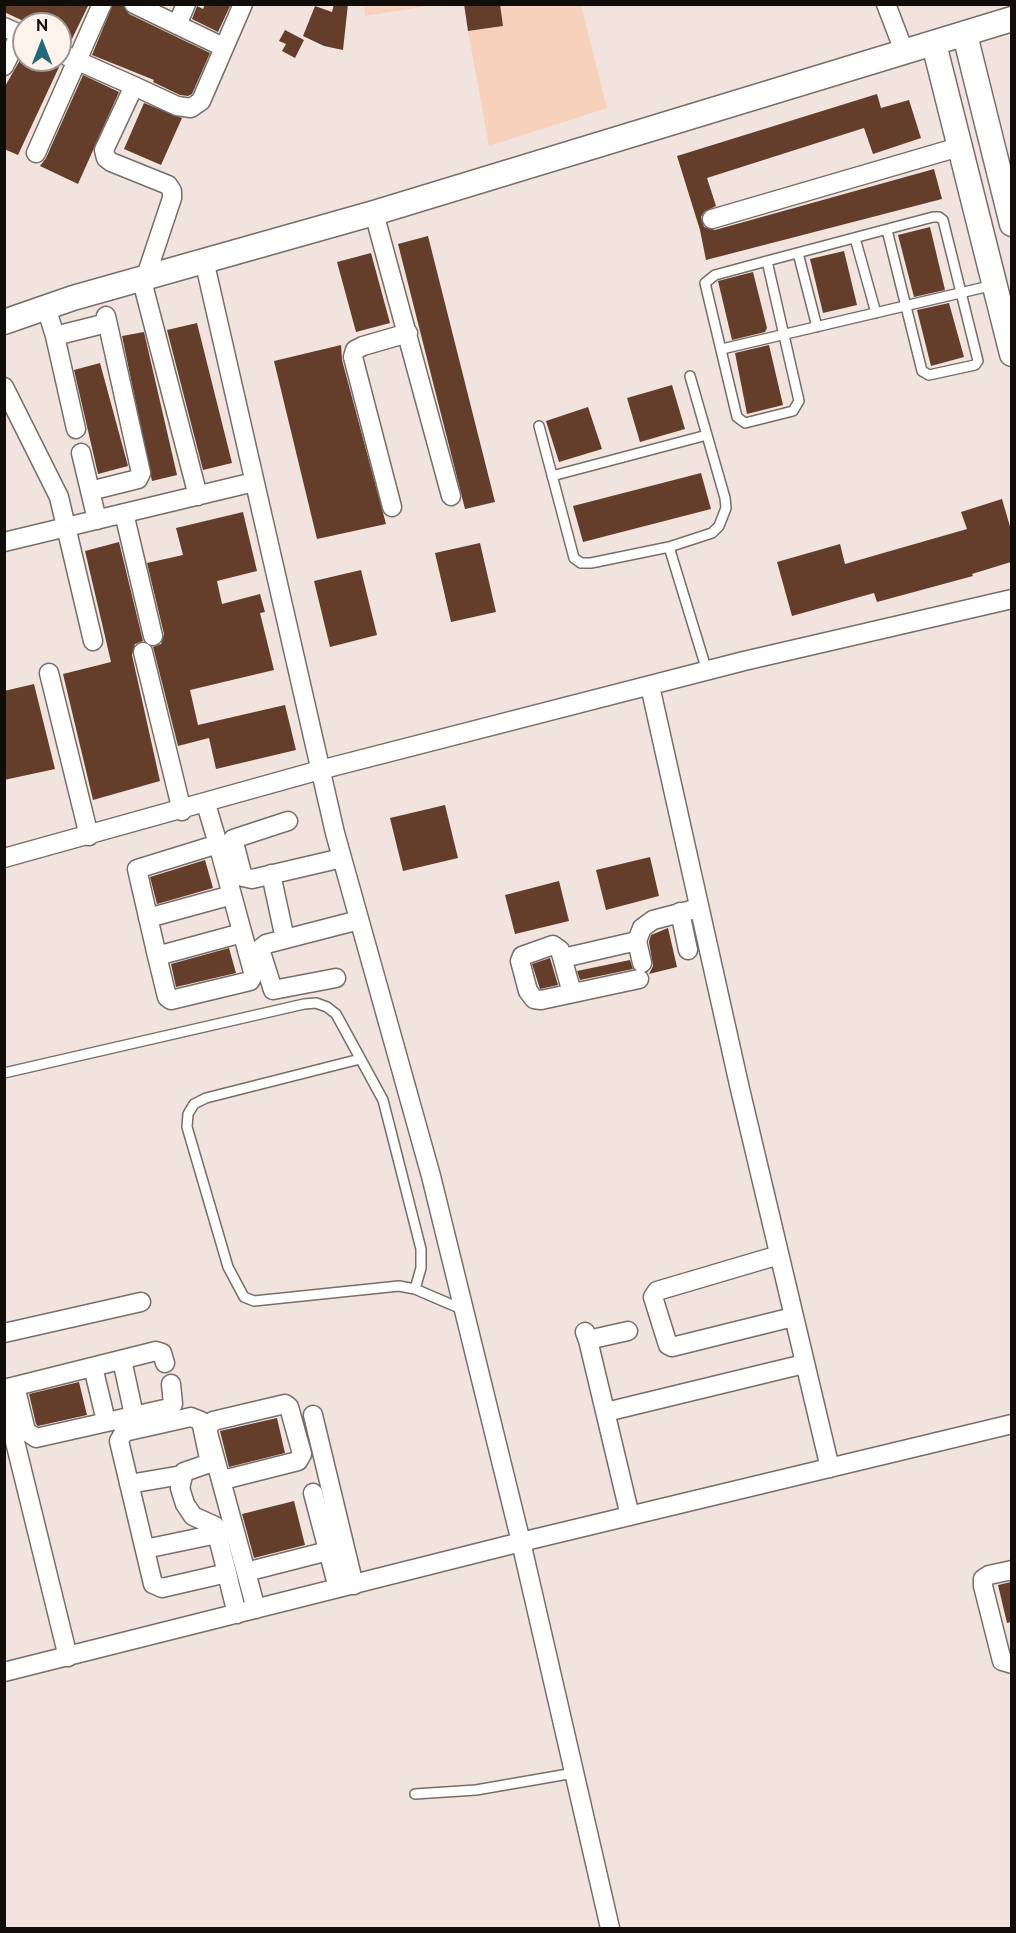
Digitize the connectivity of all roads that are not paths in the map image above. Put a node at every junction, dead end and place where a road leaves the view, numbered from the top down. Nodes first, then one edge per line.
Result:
1 (102, 4) edge
2 (134, 4) edge
3 (186, 4) edge
4 (243, 4) edge
5 (886, 4) edge
6 (1011, 19) edge
7 (177, 25) junction
8 (965, 35) junction
9 (12, 44) edge
10 (933, 44) junction
11 (223, 47) junction
12 (904, 51) junction
13 (72, 58) edge
14 (78, 61) junction
15 (4, 66) edge
16 (134, 86) junction
17 (959, 147) junction
18 (36, 153) dead end
19 (374, 213) junction
20 (712, 219) dead end
21 (1011, 225) edge
22 (887, 230) junction
23 (855, 238) junction
24 (798, 253) junction
25 (204, 260) junction
26 (767, 261) junction
27 (143, 277) junction
28 (994, 285) junction
29 (963, 292) junction
30 (907, 306) junction
31 (46, 307) junction
32 (876, 313) junction
33 (4, 322) edge
34 (817, 327) junction
35 (408, 333) junction
36 (785, 335) junction
37 (55, 336) junction
38 (722, 349) junction
39 (1011, 354) edge
40 (690, 376) dead end
41 (4, 387) edge
42 (539, 426) dead end
43 (76, 429) dead end
44 (707, 435) junction
45 (81, 453) dead end
46 (552, 476) junction
47 (254, 482) junction
48 (90, 491) junction
49 (198, 496) junction
50 (451, 496) dead end
51 (392, 507) dead end
52 (124, 513) junction
53 (98, 520) junction
54 (66, 527) junction
55 (4, 542) edge
56 (669, 547) junction
57 (1011, 599) edge
58 (153, 636) dead end
59 (93, 641) dead end
60 (143, 652) dead end
61 (707, 671) junction
62 (49, 673) dead end
63 (650, 686) junction
64 (320, 770) junction
65 (207, 804) junction
66 (182, 811) junction
67 (288, 821) dead end
68 (89, 836) junction
69 (218, 844) junction
70 (4, 858) edge
71 (342, 858) junction
72 (271, 874) junction
73 (232, 896) junction
74 (699, 908) junction
75 (680, 912) junction
76 (148, 918) junction
77 (359, 920) junction
78 (242, 933) junction
79 (285, 939) junction
80 (637, 941) junction
81 (688, 950) dead end
82 (157, 956) junction
83 (563, 958) junction
84 (336, 978) dead end
85 (572, 993) junction
86 (360, 1059) junction
87 (4, 1073) edge
88 (779, 1255) junction
89 (415, 1289) junction
90 (141, 1302) dead end
91 (464, 1310) junction
92 (793, 1317) junction
93 (628, 1331) dead end
94 (4, 1334) edge
95 (122, 1360) junction
96 (165, 1363) dead end
97 (804, 1364) junction
98 (93, 1367) junction
99 (171, 1384) dead end
100 (8, 1391) edge
101 (606, 1412) junction
102 (134, 1415) junction
103 (313, 1415) dead end
104 (106, 1421) junction
105 (1011, 1424) edge
106 (830, 1468) junction
107 (182, 1475) junction
108 (223, 1480) junction
109 (129, 1484) junction
110 (313, 1492) dead end
111 (630, 1516) junction
112 (217, 1534) junction
113 (521, 1542) junction
114 (145, 1549) junction
115 (328, 1551) junction
116 (1011, 1570) edge
117 (246, 1572) junction
118 (227, 1573) junction
119 (346, 1586) junction
120 (256, 1609) junction
121 (237, 1614) junction
122 (68, 1657) junction
123 (1011, 1664) edge
124 (4, 1672) edge
125 (574, 1773) junction
126 (415, 1794) dead end
127 (610, 1929) edge

1 - 14 street
2 - 7 street
3 - 7 street
4 - 11 street
5 - 12 street
6 - 8 street
7 - 11 street
8 - 10 street
8 - 21 street
9 - 15 street
10 - 12 street
10 - 17 street
11 - 16 street
12 - 19 street
13 - 14 street
14 - 16 street
14 - 18 street
16 - 27 street
17 - 20 street
17 - 28 street
19 - 25 street
19 - 35 street
22 - 23 lane
22 - 29 lane
22 - 30 lane
23 - 24 lane
23 - 32 lane
24 - 26 lane
24 - 34 lane
25 - 27 street
25 - 47 street
26 - 36 lane
26 - 38 lane
27 - 31 street
27 - 49 street
28 - 29 lane
28 - 39 street
29 - 30 lane
29 - 30 lane
30 - 32 lane
31 - 33 street
31 - 37 street
32 - 34 lane
34 - 36 lane
35 - 50 street
35 - 51 street
36 - 38 lane
36 - 38 lane
37 - 43 street
37 - 48 street
40 - 44 lane
41 - 54 street
42 - 46 lane
44 - 46 lane
44 - 56 lane
45 - 48 street
46 - 56 lane
47 - 49 street
47 - 64 street
48 - 53 street
49 - 52 street
52 - 53 street
52 - 58 street
53 - 54 street
54 - 55 street
54 - 59 street
56 - 61 lane
57 - 61 street
60 - 66 street
61 - 63 street
62 - 68 street
63 - 64 street
63 - 74 street
64 - 65 street
64 - 71 street
65 - 66 street
65 - 69 street
66 - 68 street
67 - 72 street
68 - 70 street
69 - 73 street
69 - 76 street
71 - 72 street
71 - 77 street
72 - 79 street
73 - 76 street
73 - 78 street
74 - 75 street
74 - 88 street
75 - 80 street
75 - 81 street
76 - 82 street
77 - 79 street
77 - 91 street
78 - 82 street
78 - 82 street
79 - 84 street
80 - 83 street
80 - 85 street
83 - 85 street
83 - 85 street
86 - 87 lane
86 - 89 lane
86 - 89 lane
88 - 92 street
88 - 92 street
89 - 91 lane
90 - 94 street
91 - 113 street
92 - 97 street
93 - 101 street
95 - 96 street
95 - 98 street
95 - 102 street
97 - 101 street
97 - 106 street
98 - 100 street
98 - 104 street
99 - 102 street
100 - 104 street
100 - 122 street
101 - 111 street
102 - 104 street
103 - 119 street
105 - 106 street
106 - 111 street
107 - 109 street
107 - 109 street
107 - 112 street
108 - 108 street
108 - 117 street
109 - 114 street
110 - 115 street
111 - 113 street
112 - 114 street
112 - 118 street
113 - 119 street
113 - 125 street
114 - 118 street
115 - 117 street
115 - 119 street
116 - 123 street
117 - 120 street
118 - 121 street
119 - 120 street
120 - 121 street
121 - 122 street
122 - 124 street
125 - 126 lane
125 - 127 street

